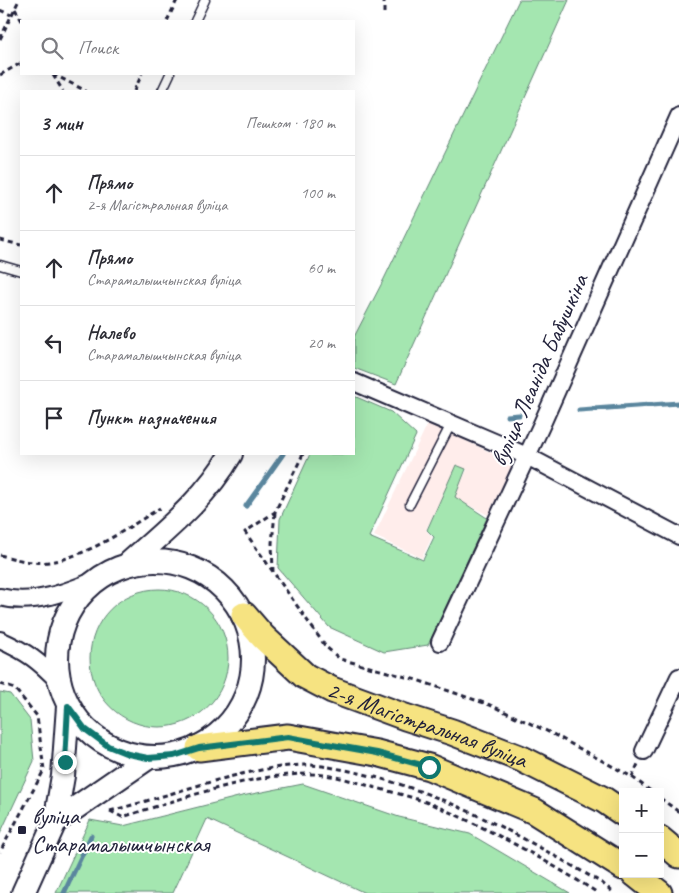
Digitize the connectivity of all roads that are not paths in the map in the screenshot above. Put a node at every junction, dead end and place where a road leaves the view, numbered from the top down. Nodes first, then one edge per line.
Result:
1 (205, 0) edge
2 (195, 20) edge
3 (170, 75) edge
4 (162, 90) edge
5 (679, 116) edge
6 (0, 265) edge
7 (20, 271) edge
8 (355, 382) edge
9 (451, 424) junction
10 (230, 455) edge
11 (527, 456) junction
12 (410, 504) dead end
13 (679, 536) edge
14 (128, 564) junction
15 (98, 579) junction
16 (0, 597) edge
17 (244, 615) junction
18 (0, 640) edge
19 (440, 642) dead end
20 (679, 677) edge
21 (59, 682) junction
22 (68, 706) junction
23 (199, 748) junction
24 (644, 752) dead end
25 (148, 758) junction
26 (619, 810) edge
27 (55, 822) junction
28 (664, 842) edge
29 (679, 854) edge
30 (619, 864) edge
31 (640, 878) edge
32 (23, 893) edge
33 (659, 893) edge

1 - 2 lane
3 - 4 lane
5 - 11 street, вуліца Леаніда Бабушкіна
6 - 7 lane
8 - 9 street
9 - 11 street
9 - 12 lane
10 - 14 main road
11 - 13 street
11 - 19 street, вуліца Леаніда Бабушкіна
14 - 15 main road
14 - 17 main road
15 - 16 street
15 - 21 main road
17 - 23 main road
17 - 26 main road, 2-я Магістральная вуліца
18 - 21 street
20 - 24 street
21 - 22 main road
22 - 25 main road
22 - 27 main road
23 - 25 main road
23 - 30 main road, 2-я Магістральная вуліца
25 - 27 main road
27 - 32 main road
28 - 29 main road
31 - 33 main road

